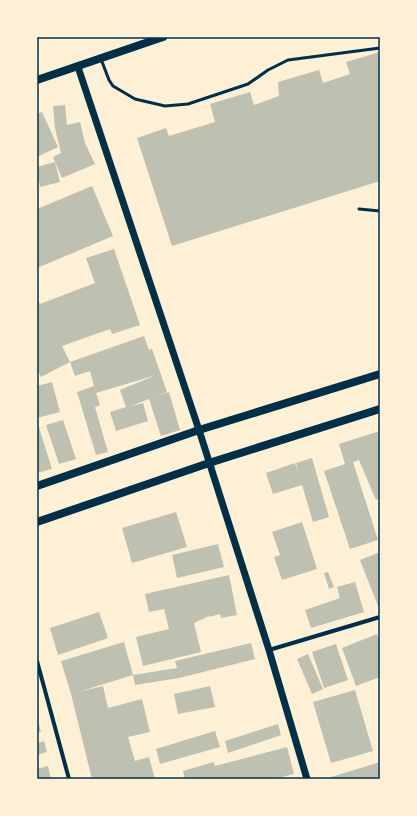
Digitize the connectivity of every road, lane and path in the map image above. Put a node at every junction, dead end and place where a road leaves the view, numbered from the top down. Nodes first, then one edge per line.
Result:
1 (163, 37) edge
2 (380, 48) edge
3 (101, 59) junction
4 (78, 67) junction
5 (37, 80) edge
6 (359, 209) dead end
7 (380, 211) edge
8 (380, 374) edge
9 (380, 408) edge
10 (200, 430) junction
11 (209, 463) junction
12 (37, 486) edge
13 (37, 522) edge
14 (380, 617) edge
15 (269, 650) junction
16 (37, 661) edge
17 (69, 779) edge
18 (307, 779) edge

1 - 3 main road
2 - 3 lane
3 - 4 main road
4 - 5 main road
4 - 10 street
6 - 7 lane
8 - 10 main road
9 - 11 main road
10 - 11 street
10 - 12 main road
11 - 13 main road
11 - 15 street
14 - 15 street
15 - 18 street
16 - 17 street

